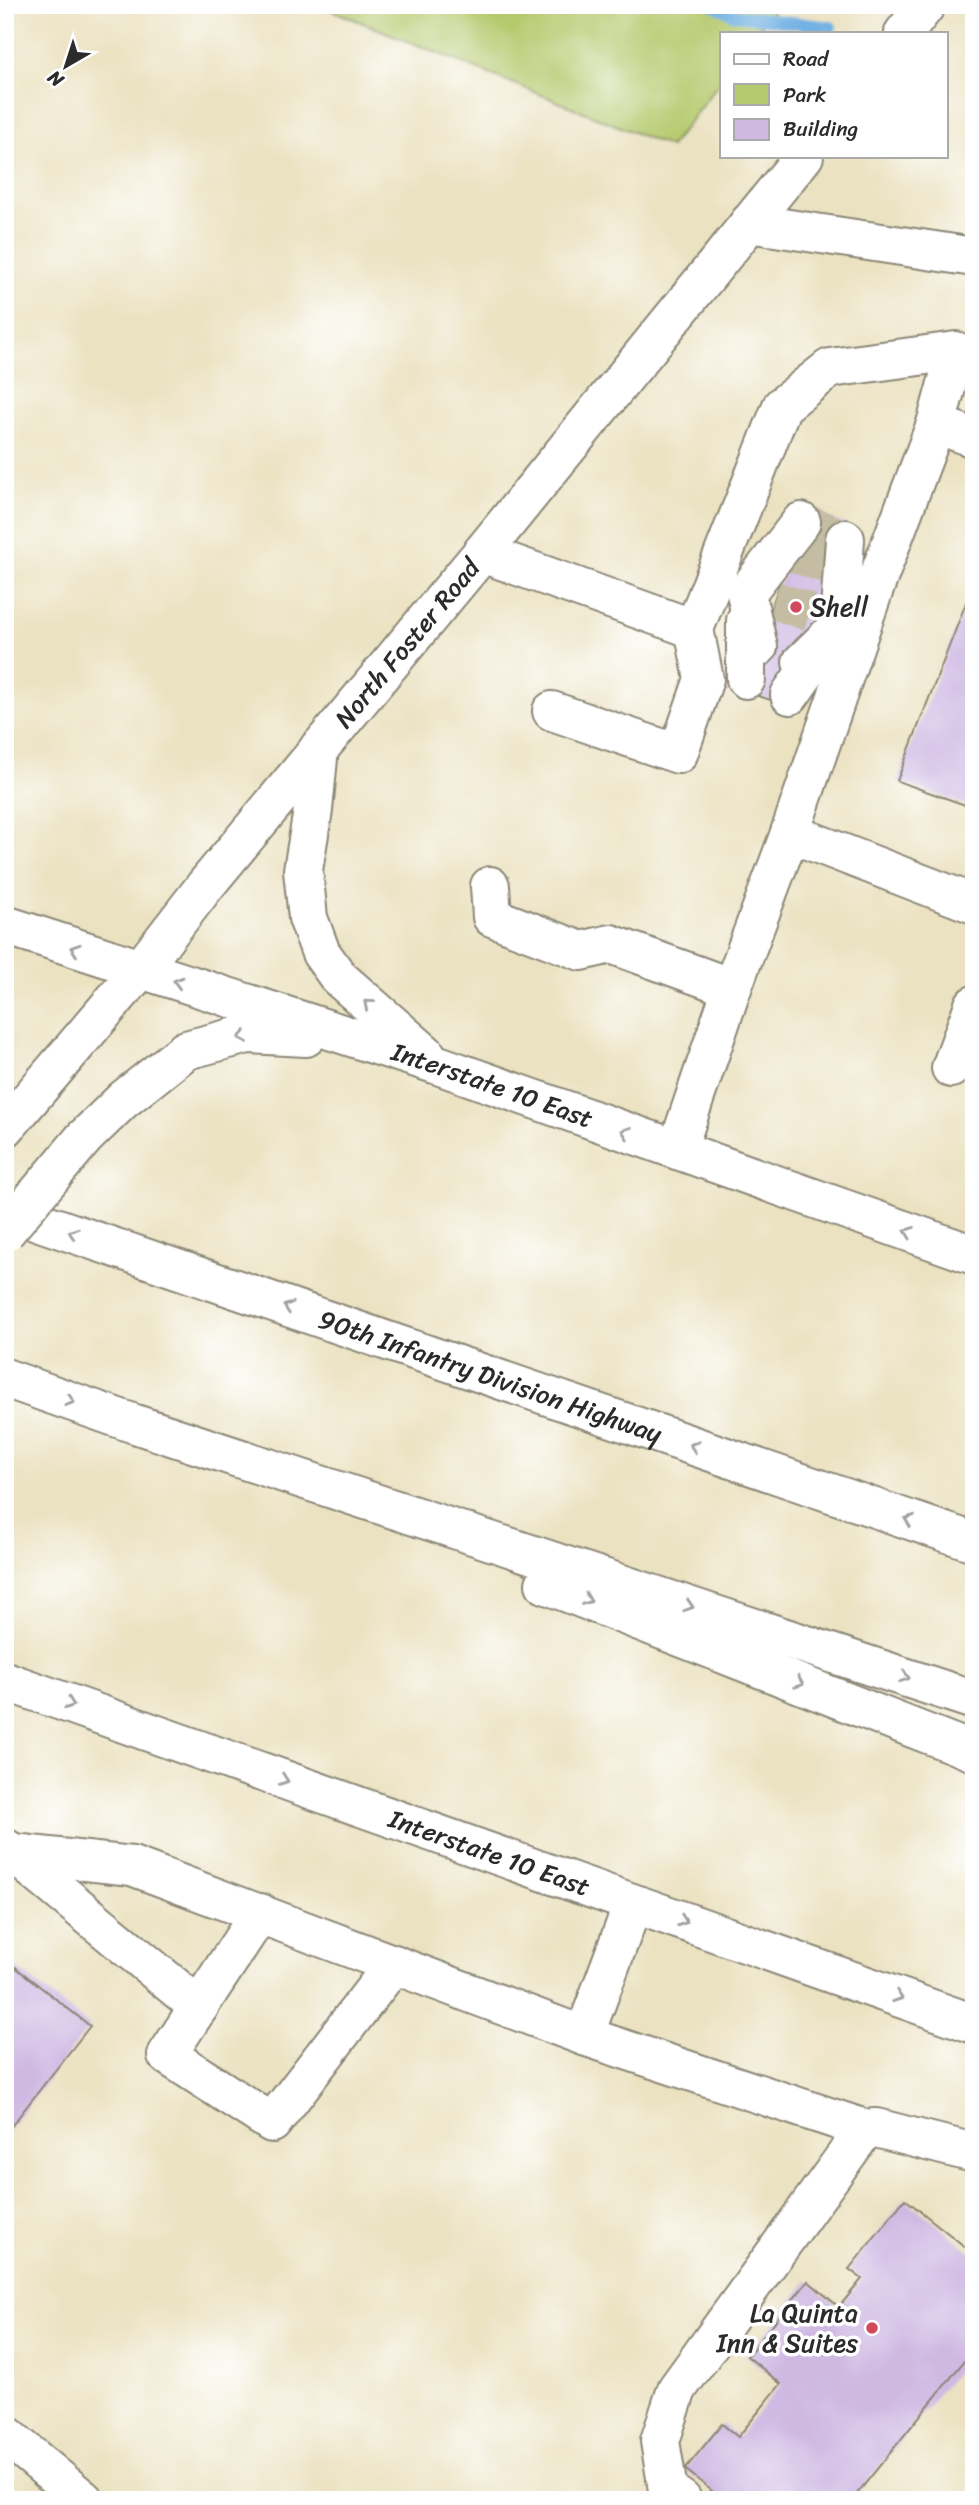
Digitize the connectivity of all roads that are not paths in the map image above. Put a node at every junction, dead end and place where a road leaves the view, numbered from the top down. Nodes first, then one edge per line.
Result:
1 (926, 5) edge
2 (905, 32) edge
3 (802, 158) edge
4 (749, 223) junction
5 (974, 257) edge
6 (965, 347) edge
7 (936, 424) junction
8 (974, 438) edge
9 (796, 537) dead end
10 (482, 553) junction
11 (840, 554) dead end
12 (744, 592) junction
13 (839, 625) junction
14 (694, 629) junction
15 (752, 663) dead end
16 (796, 679) dead end
17 (552, 711) dead end
18 (319, 748) junction
19 (790, 833) junction
20 (490, 886) dead end
21 (974, 904) edge
22 (5, 925) edge
23 (140, 970) junction
24 (732, 988) junction
25 (974, 1004) edge
26 (360, 1039) junction
27 (438, 1065) junction
28 (951, 1068) dead end
29 (12, 1120) edge
30 (677, 1150) junction
31 (5, 1210) edge
32 (5, 1232) edge
33 (974, 1255) edge
34 (5, 1378) edge
35 (135, 1424) junction
36 (974, 1542) edge
37 (5, 1681) edge
38 (974, 1700) edge
39 (974, 1752) edge
40 (9, 1850) edge
41 (633, 1903) junction
42 (260, 1913) junction
43 (394, 1964) junction
44 (199, 2007) junction
45 (974, 2024) edge
46 (584, 2036) junction
47 (865, 2129) junction
48 (974, 2153) edge
49 (5, 2434) edge
50 (84, 2500) edge
51 (682, 2500) edge

1 - 2 main road
3 - 4 main road, North Foster Road
4 - 5 main road
4 - 10 main road, North Foster Road
6 - 7 main road
6 - 12 main road
7 - 8 main road
7 - 13 main road
9 - 12 main road
10 - 14 main road
10 - 18 main road, North Foster Road
11 - 13 main road
12 - 14 main road
12 - 15 main road
13 - 16 main road
13 - 19 main road
14 - 17 main road
18 - 23 main road, North Foster Road
27 -> 18 main road
19 - 21 main road
19 - 24 main road
20 - 24 main road
23 -> 22 main road, Interstate 10 East
26 -> 23 main road, Interstate 10 East
23 - 29 main road, North Foster Road
24 - 30 main road
25 - 28 main road
26 - 27 main road, Interstate 10 East
26 -> 32 main road, bridge
30 -> 27 main road, Interstate 10 East
33 -> 30 main road, Interstate 10 East
36 -> 31 main road, 90th Infantry Division Highway
34 -> 35 main road
35 -> 38 main road
35 -> 39 main road
37 -> 41 main road, Interstate 10 East
40 - 42 main road
40 - 44 main road
41 -> 45 main road, Interstate 10 East
41 - 46 main road
42 - 43 main road
42 - 44 main road
43 - 44 main road
43 - 46 main road
46 - 47 main road
47 - 48 main road
47 - 51 main road
49 - 50 main road

